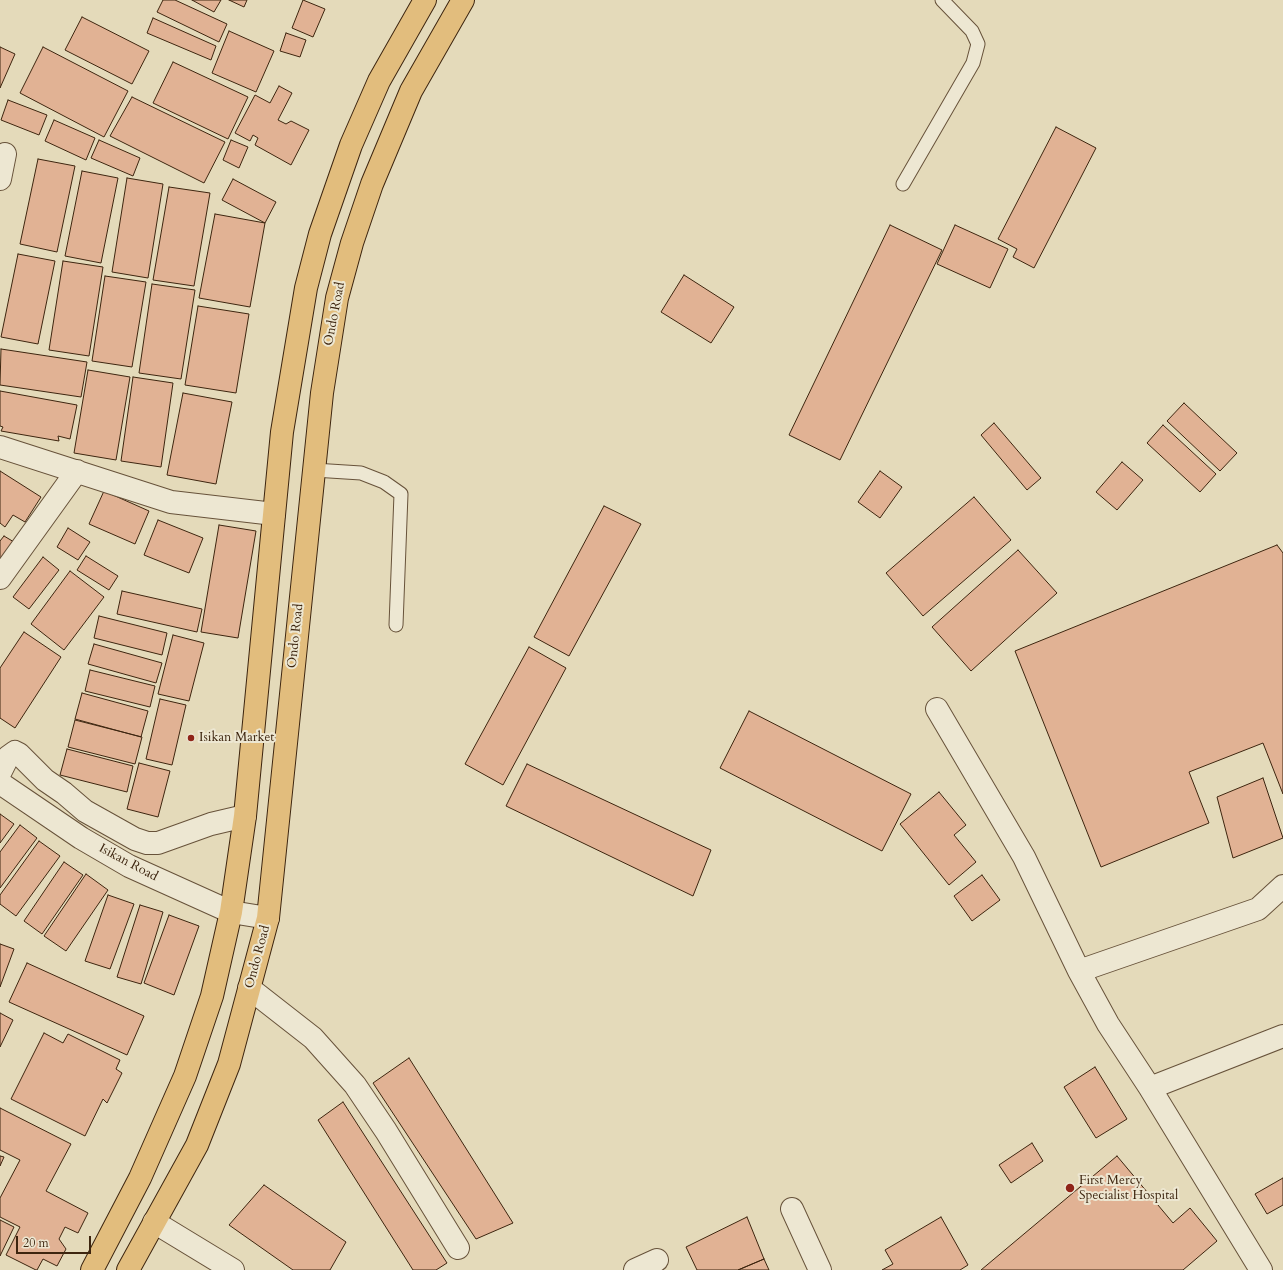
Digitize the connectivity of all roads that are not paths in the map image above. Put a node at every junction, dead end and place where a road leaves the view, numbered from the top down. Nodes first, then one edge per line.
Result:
1 (426, 0) edge
2 (463, 0) edge
3 (942, 0) edge
4 (5, 154) dead end
5 (0, 179) edge
6 (903, 184) dead end
7 (0, 447) edge
8 (314, 470) junction
9 (77, 472) junction
10 (274, 514) junction
11 (0, 578) edge
12 (396, 625) dead end
13 (937, 709) dead end
14 (0, 773) edge
15 (0, 783) edge
16 (245, 816) junction
17 (1283, 886) edge
18 (231, 912) junction
19 (268, 918) junction
20 (1079, 971) junction
21 (249, 988) junction
22 (1283, 1036) edge
23 (1150, 1088) junction
24 (792, 1209) dead end
25 (154, 1222) junction
26 (458, 1248) dead end
27 (657, 1260) dead end
28 (92, 1270) edge
29 (128, 1270) edge
30 (234, 1270) edge
31 (635, 1270) edge
32 (820, 1270) edge
33 (1261, 1270) edge

1 - 10 main road
2 - 8 main road, Ondo Road
3 - 6 lane
4 - 5 street
7 - 9 street
8 - 12 lane
8 - 19 main road, Ondo Road
9 - 10 street
9 - 11 street
10 - 16 main road
13 - 20 street
14 - 16 street
15 - 18 street, Isikan Road
16 - 18 main road
17 - 20 street
18 - 19 street, Isikan Road
18 - 28 main road
19 - 21 main road, Ondo Road
20 - 23 street
21 - 25 main road, Ondo Road
21 - 26 street
22 - 23 street
23 - 33 street
24 - 32 street
25 - 29 main road, Ondo Road
25 - 30 street
27 - 31 street

